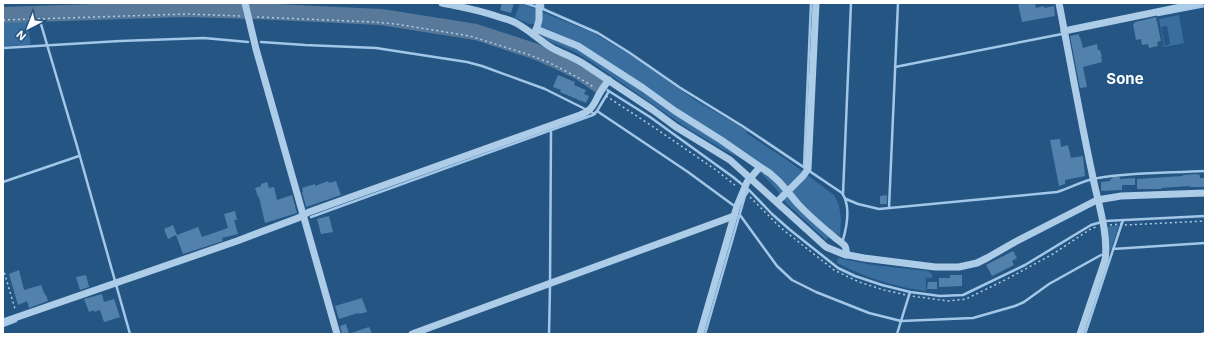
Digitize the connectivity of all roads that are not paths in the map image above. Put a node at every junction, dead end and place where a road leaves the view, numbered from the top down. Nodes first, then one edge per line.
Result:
1 (442, 3) edge
2 (816, 3) edge
3 (1058, 3) edge
4 (1200, 3) edge
5 (455, 4) edge
6 (245, 5) edge
7 (539, 6) edge
8 (1064, 31) junction
9 (535, 32) junction
10 (604, 87) junction
11 (760, 167) junction
12 (749, 180) junction
13 (788, 191) junction
14 (1205, 193) edge
15 (1098, 200) junction
16 (777, 202) junction
17 (303, 215) junction
18 (734, 216) junction
19 (846, 255) junction
20 (3, 322) edge
21 (337, 334) edge
22 (412, 334) edge
23 (700, 334) edge
24 (1080, 334) edge

1 - 5 street
2 - 13 street
3 - 8 street
4 - 8 street
5 - 9 street
6 - 17 street
7 - 9 street
8 - 15 street
9 - 10 street
9 - 11 street
10 - 12 street
10 - 17 street
11 - 12 street
11 - 13 street
12 - 16 street
12 - 18 street
13 - 16 street
13 - 19 street
14 - 15 street
15 - 19 street
15 - 24 street
16 - 19 street
17 - 20 street
17 - 21 street
18 - 22 street
18 - 23 street

